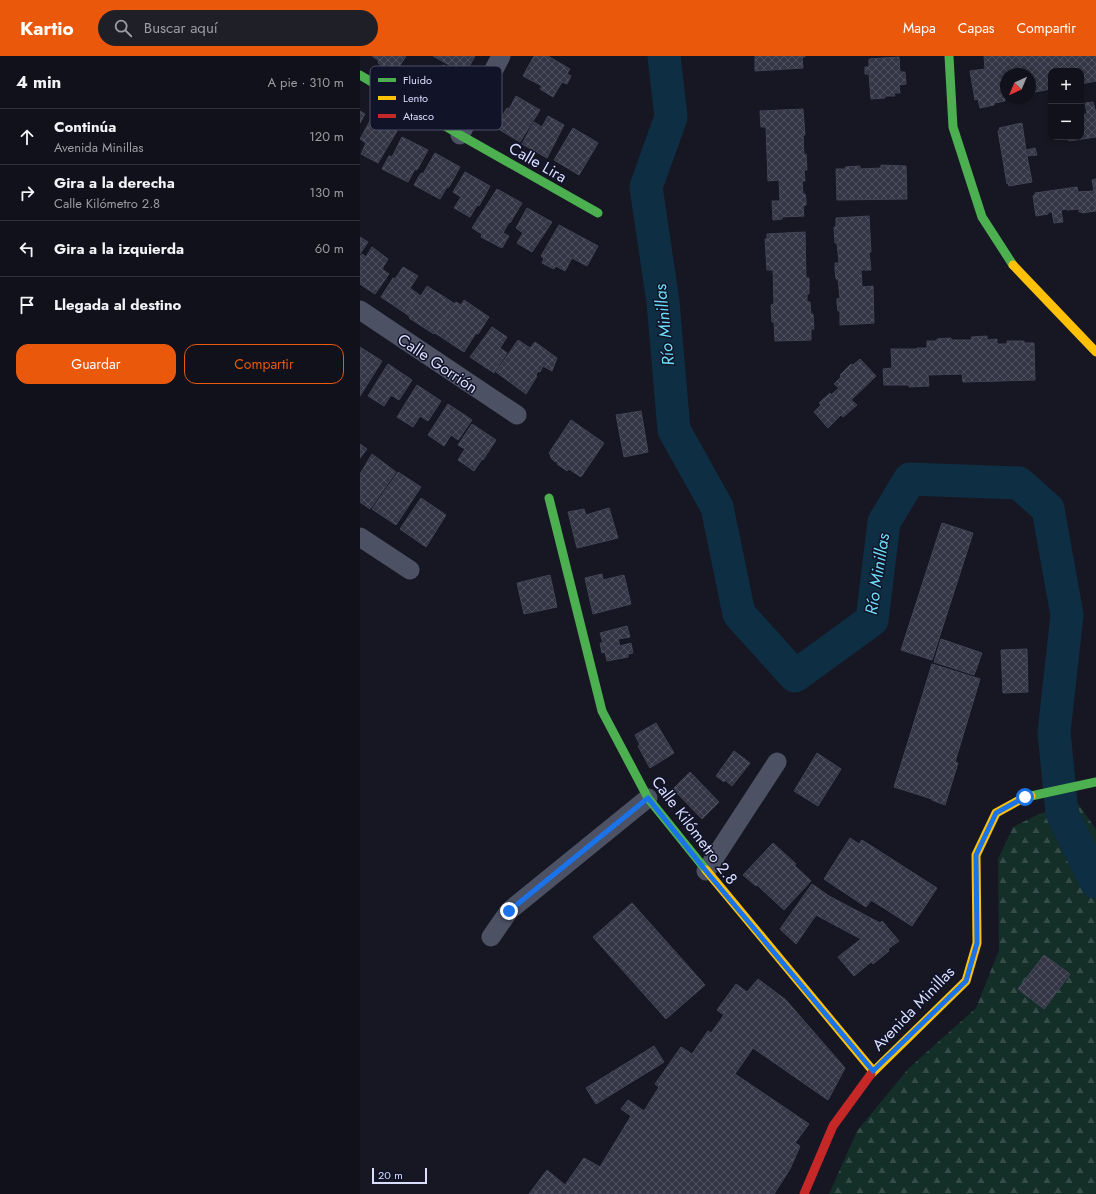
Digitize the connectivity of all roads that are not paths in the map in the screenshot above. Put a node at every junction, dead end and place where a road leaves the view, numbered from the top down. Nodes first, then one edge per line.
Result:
1 (500, 56) edge
2 (949, 56) edge
3 (495, 66) edge
4 (360, 75) edge
5 (370, 81) edge
6 (452, 130) edge
7 (463, 130) edge
8 (460, 135) junction
9 (598, 213) dead end
10 (360, 310) edge
11 (1096, 352) edge
12 (517, 415) dead end
13 (549, 498) dead end
14 (361, 538) edge
15 (410, 570) dead end
16 (777, 762) dead end
17 (1096, 782) edge
18 (648, 798) junction
19 (706, 871) junction
20 (491, 937) dead end
21 (873, 1071) junction
22 (804, 1194) edge

1 - 3 street
2 - 11 street
4 - 5 street, Calle Lira
6 - 8 street, Calle Lira
7 - 8 street
8 - 9 street, Calle Lira
10 - 12 street, Calle Gorrión
13 - 18 street, Calle Kilómetro 2.8
14 - 15 street
16 - 19 street
17 - 21 street, Avenida Minillas
18 - 19 street, Calle Kilómetro 2.8
18 - 20 street
19 - 21 street, Calle Kilómetro 2.8
21 - 22 street, Avenida Minillas

